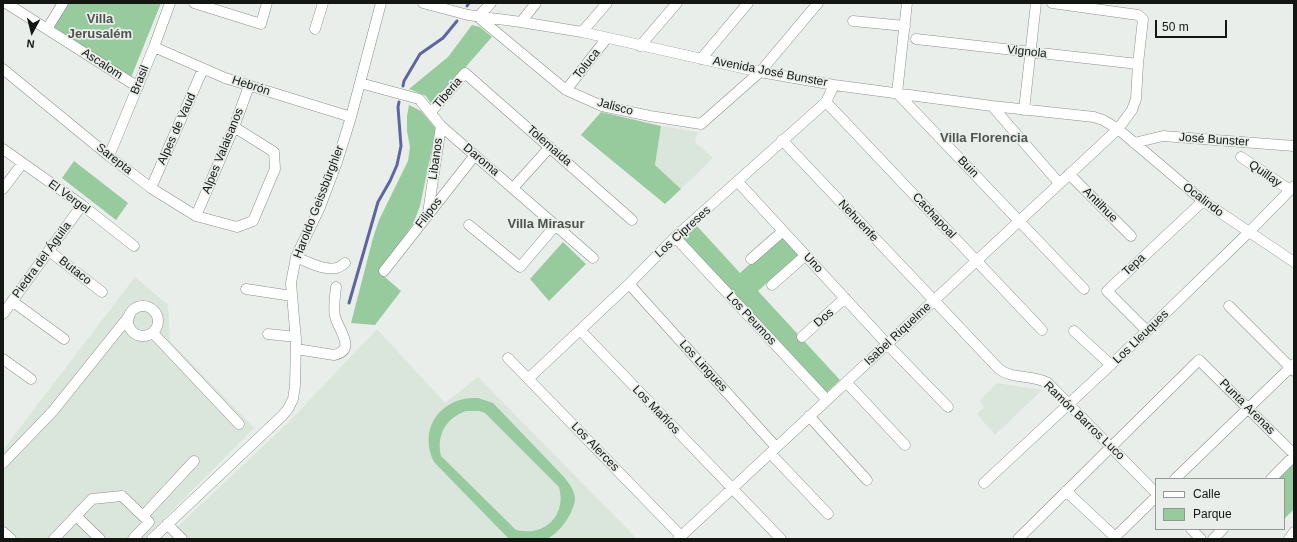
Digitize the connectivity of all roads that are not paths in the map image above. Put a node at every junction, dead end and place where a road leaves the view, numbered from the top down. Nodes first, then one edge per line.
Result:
1 (6, 3) edge
2 (63, 3) edge
3 (170, 3) edge
4 (194, 3) edge
5 (267, 3) edge
6 (323, 3) edge
7 (381, 3) edge
8 (423, 3) edge
9 (491, 3) edge
10 (536, 3) edge
11 (607, 3) edge
12 (677, 3) edge
13 (748, 3) edge
14 (818, 3) edge
15 (907, 3) edge
16 (1036, 3) edge
17 (1052, 3) edge
18 (440, 5) edge
19 (478, 17) junction
20 (853, 20) dead end
21 (521, 22) junction
22 (905, 26) junction
23 (47, 29) junction
24 (315, 30) dead end
25 (582, 32) junction
26 (607, 38) junction
27 (916, 39) dead end
28 (640, 46) junction
29 (154, 47) junction
30 (1031, 52) junction
31 (701, 59) junction
32 (1138, 64) junction
33 (3, 69) edge
34 (203, 69) junction
35 (465, 72) joint
36 (760, 72) junction
37 (360, 83) junction
38 (834, 85) junction
39 (249, 86) junction
40 (138, 87) junction
41 (566, 90) junction
42 (897, 93) junction
43 (826, 102) junction
44 (992, 106) junction
45 (1024, 110) junction
46 (430, 113) junction
47 (350, 116) junction
48 (441, 126) junction
49 (234, 127) junction
50 (1118, 130) junction
51 (782, 140) junction
52 (1134, 143) junction
53 (1294, 146) edge
54 (550, 147) junction
55 (3, 149) edge
56 (475, 155) junction
57 (109, 156) junction
58 (1242, 157) dead end
59 (22, 164) junction
60 (1069, 174) junction
61 (738, 182) junction
62 (1060, 184) junction
63 (151, 188) junction
64 (513, 188) junction
65 (1292, 188) edge
66 (3, 189) edge
67 (1202, 201) junction
68 (82, 205) junction
69 (428, 215) junction
70 (196, 216) junction
71 (632, 220) dead end
72 (1019, 221) junction
73 (469, 225) dead end
74 (556, 225) junction
75 (783, 231) junction
76 (1248, 232) junction
77 (1131, 236) dead end
78 (675, 237) junction
79 (134, 246) dead end
80 (49, 251) junction
81 (806, 255) junction
82 (296, 257) junction
83 (593, 258) dead end
84 (752, 259) dead end
85 (976, 261) junction
86 (1294, 262) edge
87 (344, 263) dead end
88 (384, 271) dead end
89 (629, 284) junction
90 (772, 285) dead end
91 (336, 287) dead end
92 (246, 289) dead end
93 (1084, 289) dead end
94 (102, 292) dead end
95 (292, 296) junction
96 (846, 298) junction
97 (933, 301) junction
98 (12, 302) junction
99 (1229, 306) dead end
100 (3, 314) edge
101 (130, 315) junction
102 (580, 330) junction
103 (1042, 330) dead end
104 (1148, 330) junction
105 (1074, 331) dead end
106 (153, 333) junction
107 (268, 334) dead end
108 (296, 337) junction
109 (802, 337) dead end
110 (64, 339) dead end
111 (887, 344) junction
112 (296, 349) junction
113 (508, 358) dead end
114 (3, 360) edge
115 (1112, 365) junction
116 (1293, 368) edge
117 (528, 378) junction
118 (31, 379) dead end
119 (846, 382) junction
120 (827, 400) junction
121 (1069, 405) junction
122 (948, 407) dead end
123 (1248, 408) junction
124 (809, 416) junction
125 (239, 424) dead end
126 (906, 445) dead end
127 (1111, 447) junction
128 (773, 450) junction
129 (1294, 455) edge
130 (194, 461) dead end
131 (3, 464) edge
132 (1176, 478) edge
133 (1272, 478) edge
134 (867, 480) dead end
135 (984, 483) dead end
136 (732, 489) junction
137 (1066, 491) junction
138 (1155, 492) edge
139 (1155, 498) edge
140 (828, 514) dead end
141 (76, 516) junction
142 (143, 516) junction
143 (167, 524) junction
144 (1192, 530) edge
145 (1222, 530) edge
146 (3, 532) edge
147 (1294, 532) edge
148 (679, 538) edge
149 (1114, 538) edge
150 (11, 539) edge
151 (54, 539) edge
152 (100, 539) edge
153 (133, 539) edge
154 (152, 539) edge
155 (182, 539) edge
156 (781, 539) edge
157 (1018, 539) edge
158 (1201, 539) edge
159 (1213, 539) edge
160 (1289, 539) edge

1 - 23 street, Ascalom
2 - 23 street
3 - 29 street, Brasil
4 - 5 street
6 - 24 street
7 - 37 street, Haroldo Geissbürghler
8 - 18 street, Avenida José Bunster
9 - 19 street
10 - 21 street
11 - 25 street
12 - 28 street
13 - 31 street
14 - 36 street
15 - 22 street
16 - 30 street
17 - 32 street, Isabel Riquelme
18 - 19 street, Avenida José Bunster
19 - 21 street, Avenida José Bunster
19 - 41 street, Jalisco
20 - 22 street
21 - 25 street, Avenida José Bunster
22 - 42 street
23 - 40 street, Ascalom
25 - 26 street, Avenida José Bunster
26 - 28 street, Avenida José Bunster
26 - 41 street, Toluca
27 - 30 street, Vignola
28 - 31 street, Avenida José Bunster
29 - 34 street, Hebrón
29 - 40 street, Brasil
30 - 32 street, Vignola
30 - 45 street
31 - 36 street, Avenida José Bunster
32 - 50 street, Isabel Riquelme
33 - 57 street, Sarepta
34 - 39 street, Hebrón
34 - 63 street, Alpes de Vaud
35 - 46 street, Tiberia
35 - 54 street, Tolemaida
36 - 38 street, Avenida José Bunster
36 - 41 street, Jalisco
37 - 46 street, Daroma
37 - 47 street, Haroldo Geissbürghler
38 - 42 street, Avenida José Bunster
38 - 43 street, Los Cipreses
39 - 47 street, Hebrón
39 - 49 street, Alpes Valaisanos
40 - 57 street, Brasil
42 - 44 street, Avenida José Bunster
42 - 72 street, Buin
43 - 51 street, Los Cipreses
43 - 85 street, Cachapoal
44 - 45 street, Avenida José Bunster
44 - 62 street
45 - 50 street, Avenida José Bunster
46 - 48 street, Daroma
47 - 82 street, Haroldo Geissbürghler
48 - 56 street, Daroma
48 - 69 street, Libanos
49 - 70 street, Alpes Valaisanos
49 - 70 street, Sarepta
50 - 52 street, Ocalindo
50 - 60 street, Isabel Riquelme
51 - 61 street, Los Cipreses
51 - 97 street, Nehuenfe
52 - 53 street, José Bunster
52 - 67 street, Ocalindo
54 - 64 street
54 - 71 street, Tolemaida
55 - 59 street, El Vergel
56 - 64 street, Daroma
56 - 69 street, Filipos
57 - 63 street, Sarepta
58 - 65 street, Quillay
59 - 66 street
59 - 68 street, El Vergel
60 - 62 street, Isabel Riquelme
60 - 77 street, Antilhue
61 - 75 street, Uno
61 - 78 street, Los Cipreses
62 - 72 street, Isabel Riquelme
63 - 70 street, Sarepta
64 - 74 street, Daroma
65 - 76 street, Los Lleuques
67 - 76 street, Ocalindo
67 - 104 street, Tepa
68 - 79 street, El Vergel
68 - 80 street, Piedra del Águila
69 - 88 street, Filipos
72 - 85 street, Isabel Riquelme
72 - 93 street, Buin
73 - 74 street
74 - 83 street, Daroma
75 - 81 street, Uno
75 - 84 street
76 - 86 street, Ocalindo
76 - 104 street, Los Lleuques
78 - 89 street, Los Cipreses
78 - 120 street, Los Peumos
80 - 94 street, Butaco
80 - 98 street, Piedra del Águila
81 - 90 street
81 - 96 street, Uno
82 - 87 street
82 - 95 street, Haroldo Geissbürghler
85 - 97 street, Isabel Riquelme
85 - 103 street, Cachapoal
89 - 102 street, Los Cipreses
89 - 128 street, Los Lingues
91 - 112 street
92 - 95 street
95 - 108 street, Haroldo Geissbürghler
96 - 109 street, Dos
96 - 111 street, Uno
97 - 111 street, Isabel Riquelme
97 - 121 street, Ramón Barros Luco
98 - 100 street, Piedra del Águila
98 - 110 street
99 - 116 street
101 - 106 street
101 - 106 street
101 - 131 street
102 - 117 street, Los Cipreses
102 - 136 street, Los Mañíos
104 - 115 street, Los Lleuques
105 - 115 street
106 - 125 street
107 - 108 street
108 - 112 street, Haroldo Geissbürghler
111 - 119 street, Isabel Riquelme
111 - 122 street, Uno
112 - 143 street, Haroldo Geissbürghler
113 - 117 street, Los Alerces
114 - 118 street
115 - 121 street, Los Lleuques
116 - 123 street
117 - 148 street, Los Alerces
119 - 120 street, Isabel Riquelme
119 - 126 street
120 - 124 street, Isabel Riquelme
121 - 127 street, Ramón Barros Luco
121 - 135 street, Los Lleuques
123 - 127 street, Punta Arenas
123 - 129 street, Punta Arenas
123 - 132 street
124 - 128 street, Isabel Riquelme
124 - 134 street
127 - 137 street
127 - 138 street, Ramón Barros Luco
128 - 136 street, Isabel Riquelme
128 - 140 street, Los Lingues
129 - 133 street
130 - 142 street
136 - 148 street, Isabel Riquelme
136 - 156 street, Los Mañíos
137 - 149 street
137 - 157 street
139 - 149 street
141 - 142 street
141 - 151 street
141 - 152 street
142 - 153 street
143 - 154 street, Haroldo Geissbürghler
143 - 155 street
144 - 158 street
145 - 159 street
146 - 150 street
147 - 160 street

